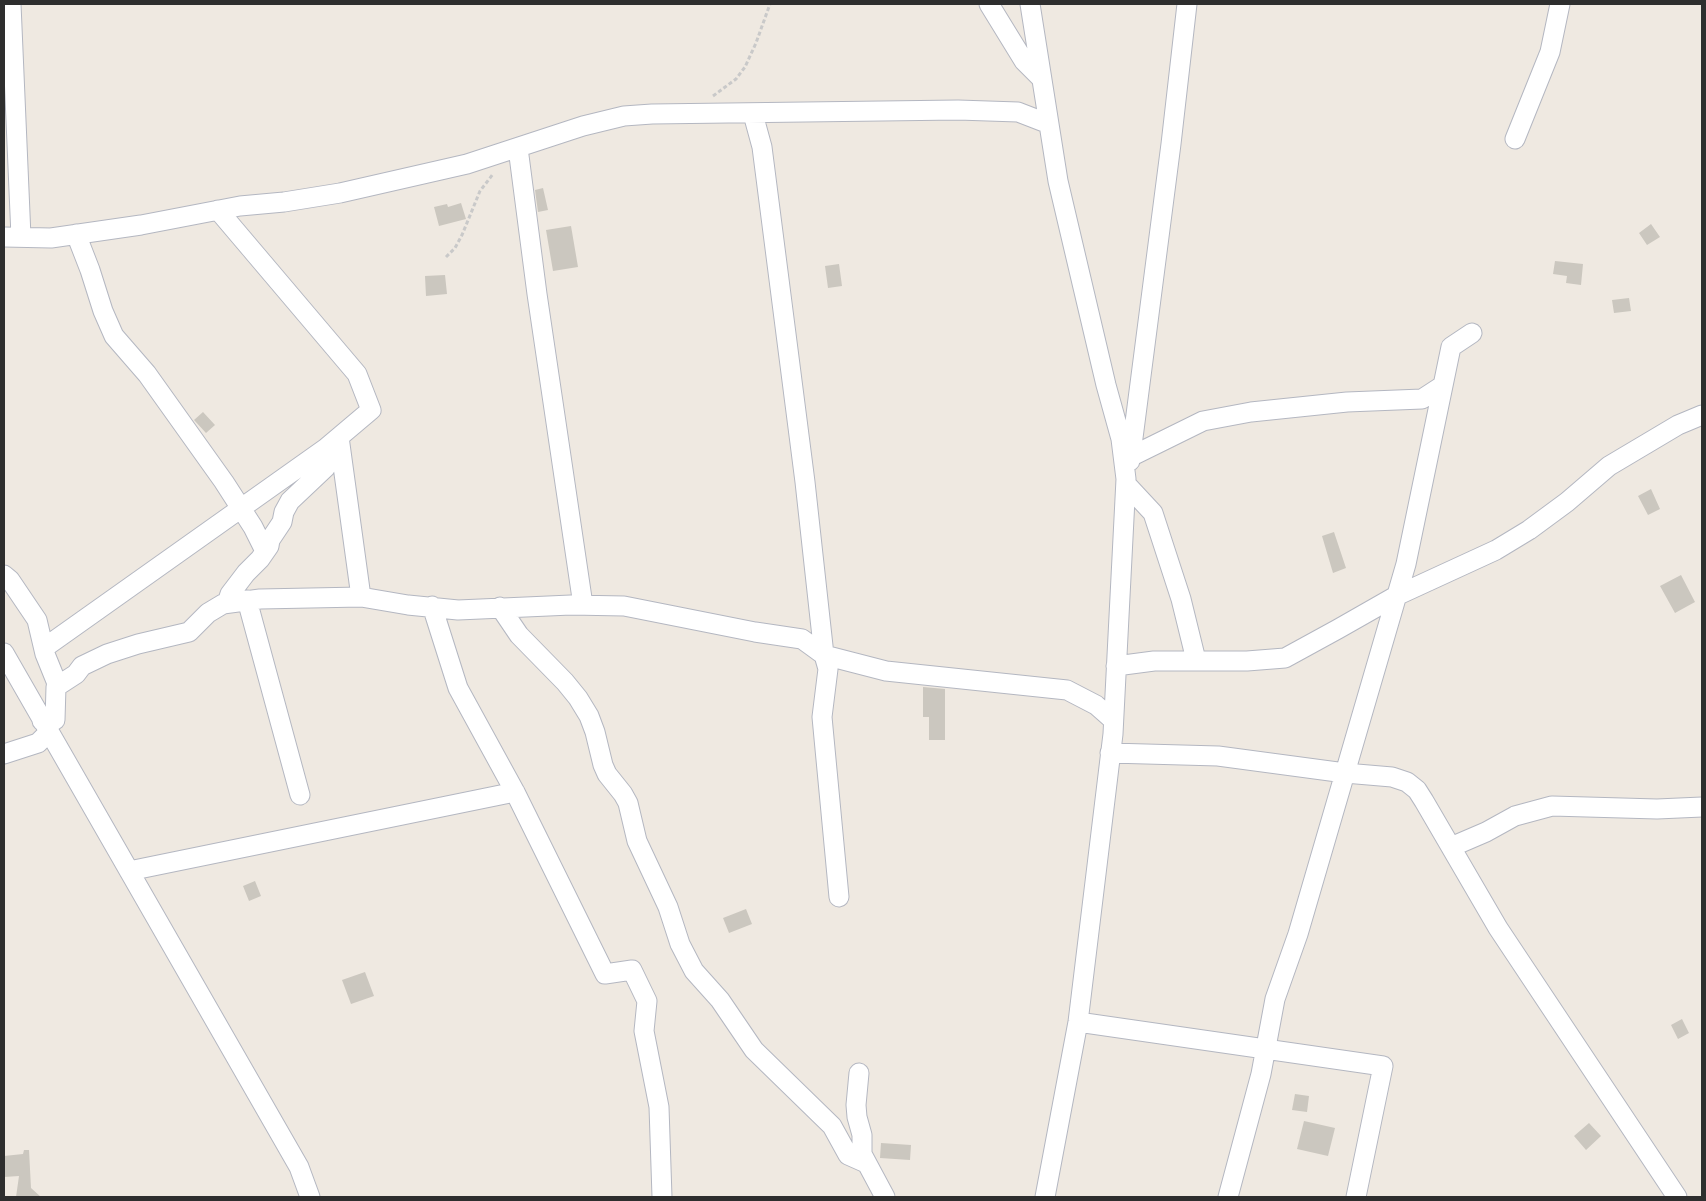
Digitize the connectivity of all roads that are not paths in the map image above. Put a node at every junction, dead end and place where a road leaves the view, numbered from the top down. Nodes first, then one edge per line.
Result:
1 (11, 4) edge
2 (989, 4) edge
3 (1030, 4) edge
4 (1187, 4) edge
5 (1560, 4) edge
6 (1042, 79) junction
7 (753, 114) junction
8 (1049, 124) junction
9 (1515, 139) dead end
10 (518, 148) junction
11 (218, 210) junction
12 (76, 234) junction
13 (12, 237) edge
14 (1472, 333) dead end
15 (1442, 386) junction
16 (1702, 415) edge
17 (333, 442) junction
18 (1127, 470) junction
19 (241, 508) junction
20 (265, 552) junction
21 (4, 575) edge
22 (1396, 596) junction
23 (361, 597) junction
24 (247, 600) junction
25 (227, 603) junction
26 (583, 605) junction
27 (432, 606) junction
28 (500, 607) junction
29 (44, 648) junction
30 (4, 653) edge
31 (824, 655) junction
32 (1196, 660) junction
33 (1116, 666) junction
34 (58, 686) junction
35 (1113, 720) junction
36 (46, 727) junction
37 (1110, 753) junction
38 (4, 754) edge
39 (1345, 773) junction
40 (514, 792) junction
41 (300, 795) dead end
42 (1702, 807) edge
43 (1451, 847) junction
44 (129, 871) junction
45 (839, 898) dead end
46 (1078, 1022) junction
47 (1266, 1050) junction
48 (859, 1073) dead end
49 (866, 1163) junction
50 (310, 1197) edge
51 (662, 1197) edge
52 (885, 1197) edge
53 (1045, 1197) edge
54 (1228, 1197) edge
55 (1356, 1197) edge
56 (1677, 1197) edge

1 - 13 street
2 - 6 street
3 - 6 street
4 - 18 street
5 - 9 street
6 - 8 street
7 - 8 street
7 - 10 street
7 - 31 street
8 - 18 street
10 - 11 street
10 - 26 street
11 - 12 street
11 - 17 street
12 - 13 street
12 - 19 street
14 - 15 street
15 - 18 street
15 - 22 street
16 - 22 street
17 - 19 street
17 - 20 street
17 - 23 street
18 - 32 street
18 - 33 street
19 - 20 street
19 - 29 street
20 - 25 street
21 - 29 street
22 - 32 street
22 - 39 street
23 - 24 street
23 - 27 street
24 - 25 street
24 - 41 street
25 - 34 street
26 - 28 street
26 - 31 street
27 - 28 street
27 - 40 street
28 - 49 street
29 - 34 street
30 - 36 street
31 - 35 street
31 - 45 street
32 - 33 street
33 - 35 street
34 - 36 street
35 - 37 street
36 - 38 street
36 - 44 street
37 - 39 street
37 - 46 street
39 - 43 street
39 - 47 street
40 - 44 street
40 - 51 street
42 - 43 street
43 - 56 street
44 - 50 street
46 - 47 street
46 - 53 street
47 - 54 street
47 - 55 street
48 - 49 street
49 - 52 street

